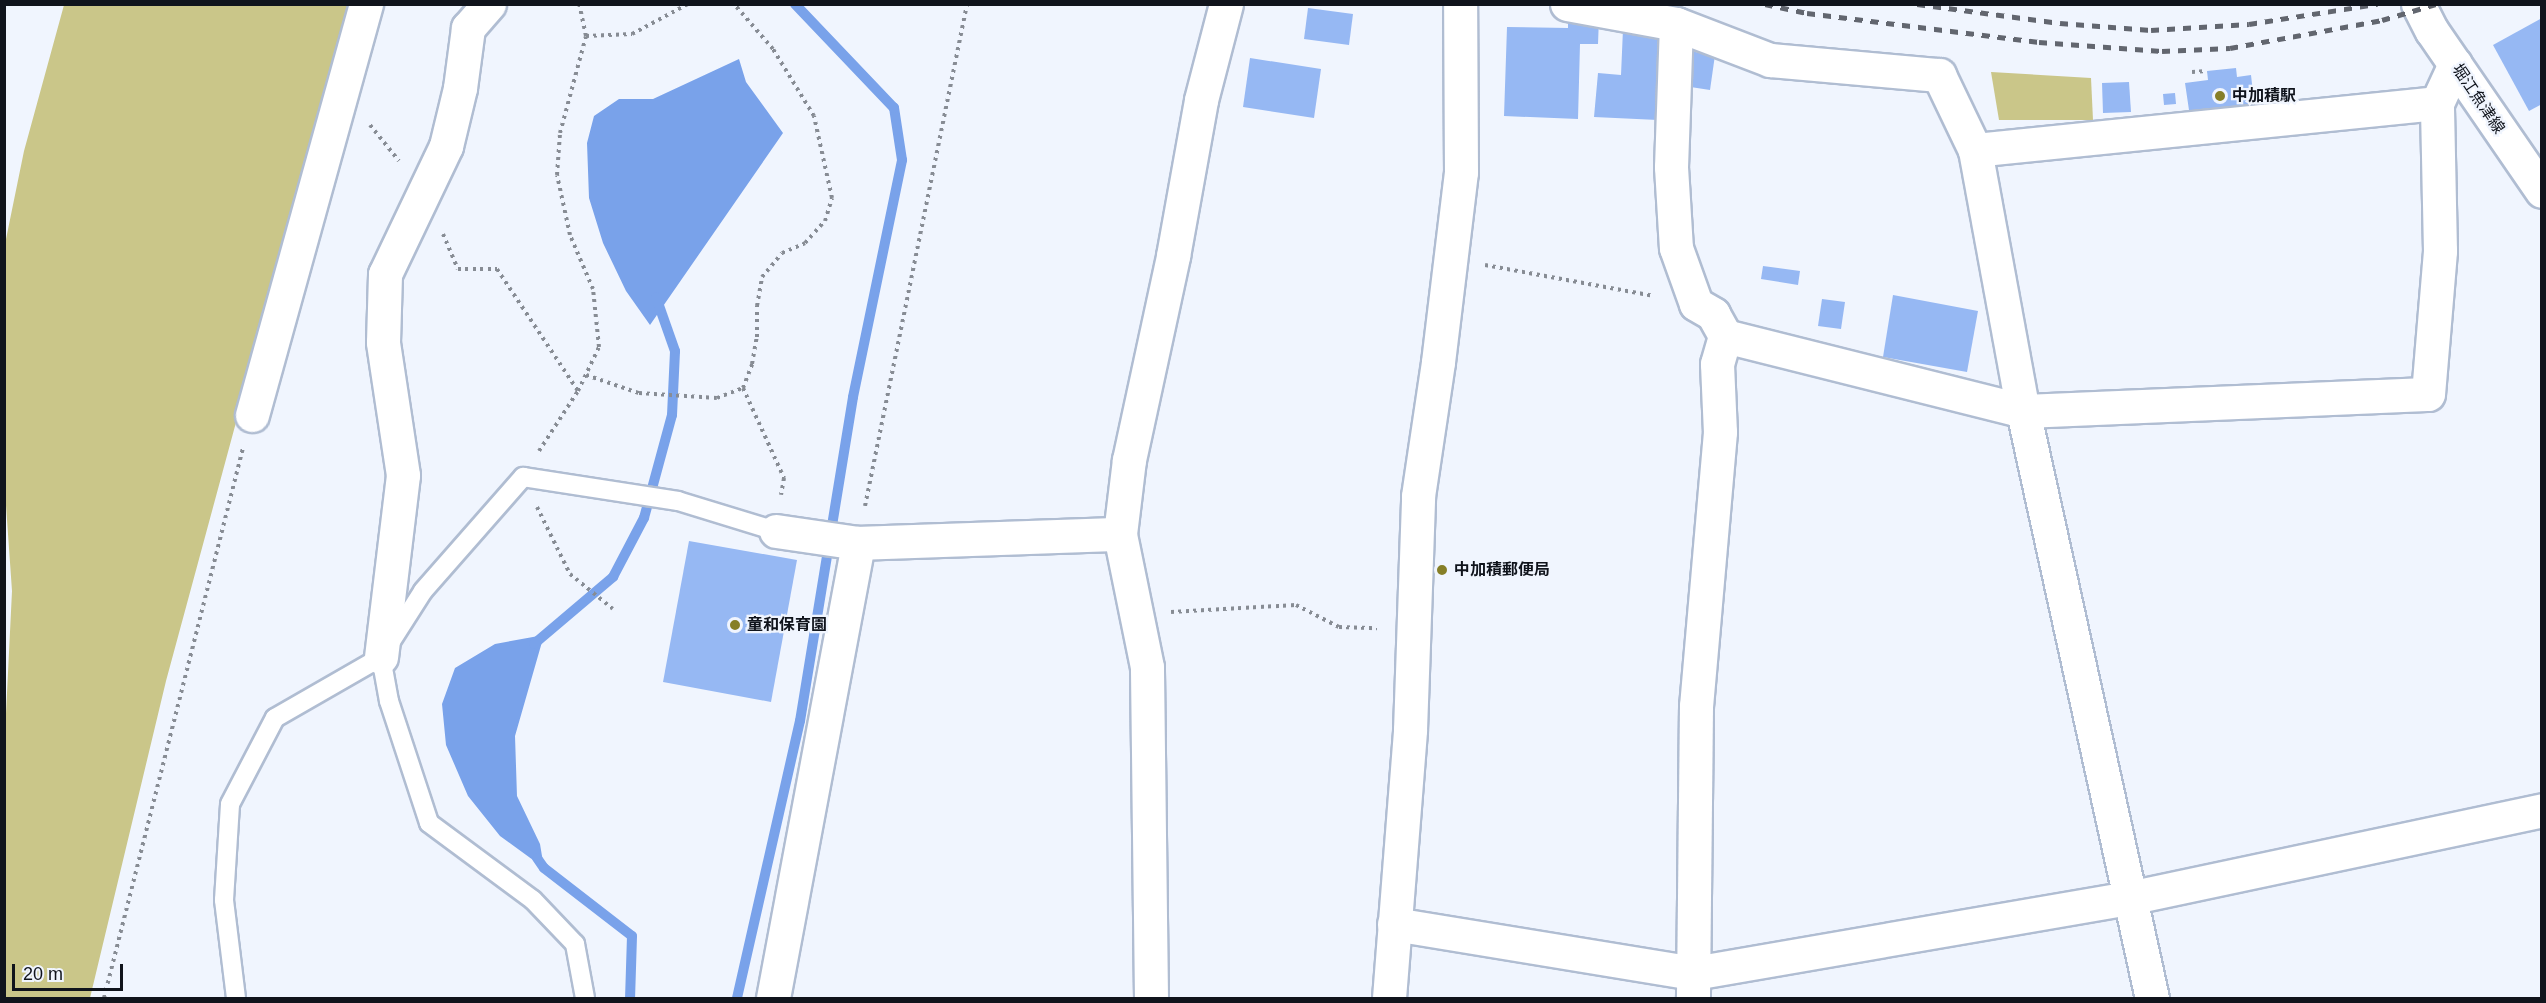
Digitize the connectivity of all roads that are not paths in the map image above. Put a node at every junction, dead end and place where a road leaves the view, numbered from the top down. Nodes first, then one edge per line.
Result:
1 (366, 4) edge
2 (489, 4) edge
3 (1226, 4) edge
4 (1460, 4) edge
5 (1567, 4) edge
6 (2418, 4) edge
7 (1676, 24) junction
8 (2455, 64) junction
9 (2437, 103) junction
10 (1975, 150) junction
11 (2541, 191) edge
12 (1725, 336) junction
13 (2023, 411) junction
14 (252, 415) road end
15 (776, 531) joint
16 (1120, 534) junction
17 (858, 543) junction
18 (381, 657) junction
19 (2541, 810) edge
20 (2129, 898) junction
21 (1394, 924) junction
22 (1693, 986) edge
23 (236, 999) edge
24 (585, 999) edge
25 (773, 999) edge
26 (1151, 999) edge
27 (1389, 999) edge
28 (2152, 999) edge

1 - 14 street
2 - 18 street
3 - 16 street
4 - 21 street
5 - 7 street
6 - 8 street, 堀江魚津線
7 - 10 street
7 - 12 street
8 - 9 street
8 - 11 street, 堀江魚津線
9 - 10 street
9 - 13 street
10 - 13 street
12 - 13 street
12 - 22 street
13 - 20 street
15 - 17 street
15 - 18 lane
16 - 17 street
16 - 26 street
17 - 25 street
18 - 23 lane
18 - 24 lane
19 - 20 street
20 - 22 street
20 - 28 street
21 - 22 street
21 - 27 street

